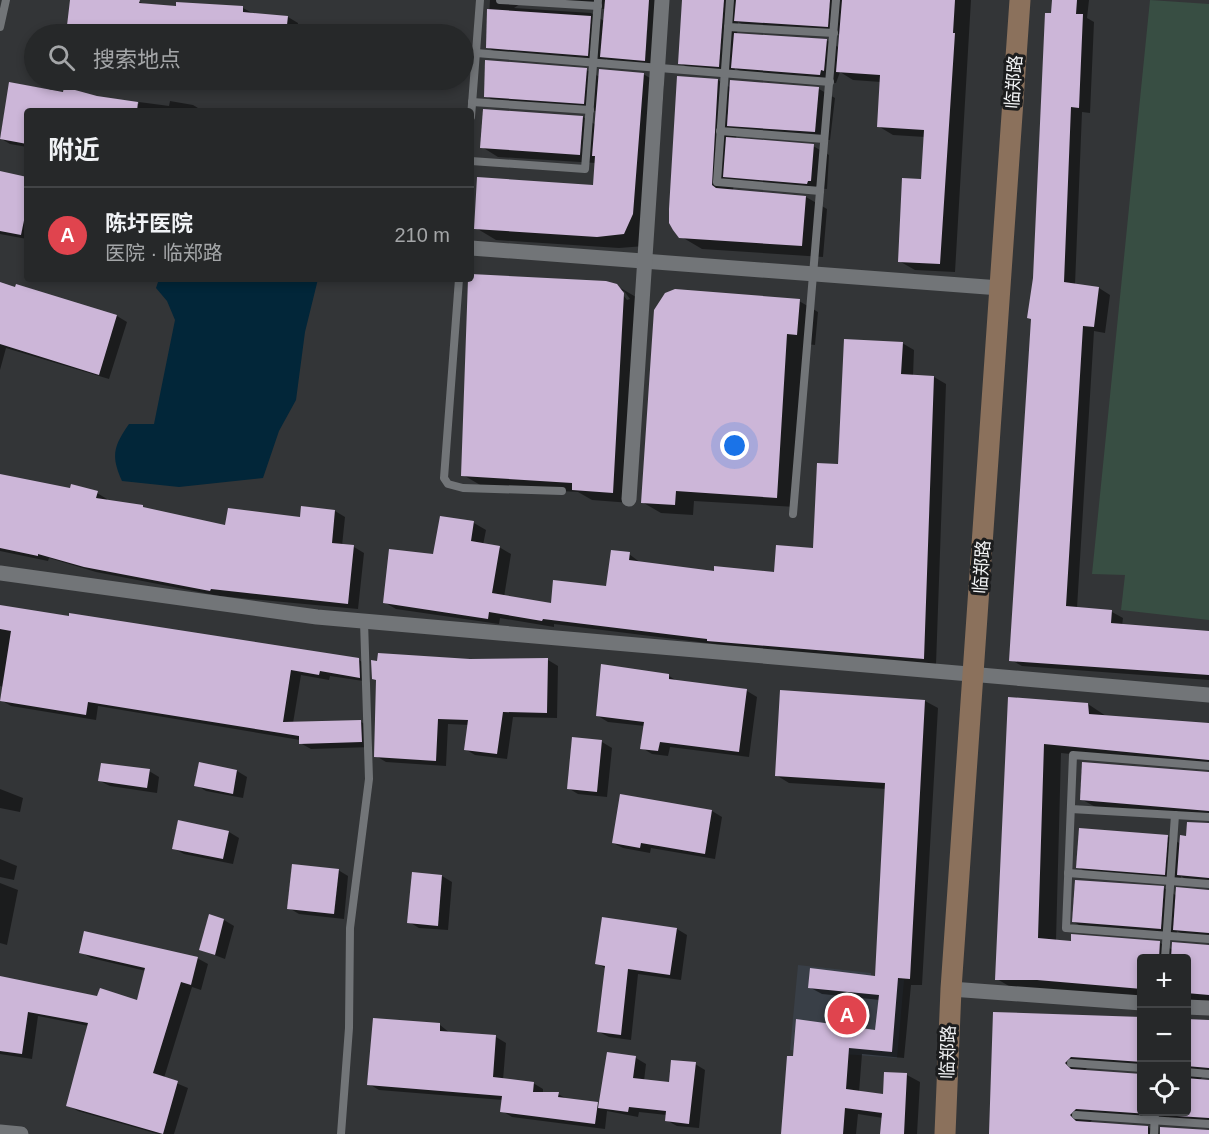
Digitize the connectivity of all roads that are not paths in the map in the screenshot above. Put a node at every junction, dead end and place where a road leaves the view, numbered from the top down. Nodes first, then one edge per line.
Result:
1 (6, 0) edge
2 (480, 0) edge
3 (500, 0) edge
4 (662, 0) edge
5 (729, 0) edge
6 (836, 0) edge
7 (1020, 0) edge
8 (598, 3) edge
9 (0, 27) edge
10 (728, 27) junction
11 (834, 33) junction
12 (476, 52) junction
13 (593, 62) junction
14 (658, 68) junction
15 (724, 73) junction
16 (474, 77) edge
17 (830, 82) junction
18 (473, 90) edge
19 (472, 102) junction
20 (472, 108) edge
21 (590, 110) junction
22 (720, 131) junction
23 (824, 139) junction
24 (474, 161) edge
25 (820, 191) junction
26 (474, 248) edge
27 (645, 261) junction
28 (813, 274) junction
29 (459, 282) edge
30 (1000, 288) junction
31 (562, 491) dead end
32 (629, 499) dead end
33 (794, 514) dead end
34 (0, 573) edge
35 (364, 621) junction
36 (975, 676) junction
37 (1209, 695) edge
38 (1209, 766) edge
39 (1071, 808) junction
40 (1175, 815) junction
41 (1209, 817) edge
42 (1068, 873) junction
43 (1171, 881) junction
44 (1209, 884) edge
45 (1167, 936) junction
46 (1209, 939) edge
47 (1165, 954) edge
48 (951, 989) junction
49 (1137, 1003) edge
50 (1191, 1007) edge
51 (1209, 1008) edge
52 (1071, 1063) dead end
53 (1137, 1068) edge
54 (1191, 1072) edge
55 (1209, 1074) edge
56 (1076, 1114) dead end
57 (1137, 1116) edge
58 (1155, 1116) edge
59 (1209, 1124) edge
60 (0, 1132) edge
61 (21, 1134) edge
62 (341, 1134) edge
63 (945, 1134) edge
64 (1154, 1134) edge

1 - 9 lane
2 - 12 lane
3 - 8 lane
4 - 14 street
5 - 10 lane
6 - 11 lane
7 - 30 main road, 临郑路
8 - 13 lane
10 - 11 lane
10 - 15 lane
11 - 17 lane
12 - 13 lane
12 - 16 lane
13 - 14 lane
13 - 21 lane
14 - 15 lane
14 - 27 street
15 - 17 lane
15 - 22 lane
17 - 23 lane
18 - 19 lane
19 - 20 lane
19 - 21 lane
21 - 24 lane
22 - 23 lane
22 - 25 lane
23 - 25 lane
25 - 28 lane
26 - 27 street
27 - 28 street
27 - 32 street
28 - 30 street
28 - 33 lane
29 - 31 lane
30 - 36 main road, 临郑路
34 - 35 street
35 - 36 street
35 - 62 lane
36 - 37 street
36 - 48 main road, 临郑路
38 - 39 lane
39 - 40 lane
39 - 42 lane
40 - 41 lane
40 - 43 lane
42 - 43 lane
42 - 45 lane
43 - 44 lane
43 - 45 lane
45 - 46 lane
45 - 47 lane
48 - 49 street
48 - 63 main road, 临郑路
50 - 51 street
52 - 53 lane
54 - 55 lane
56 - 57 lane
58 - 59 lane
58 - 64 lane
60 - 61 street

